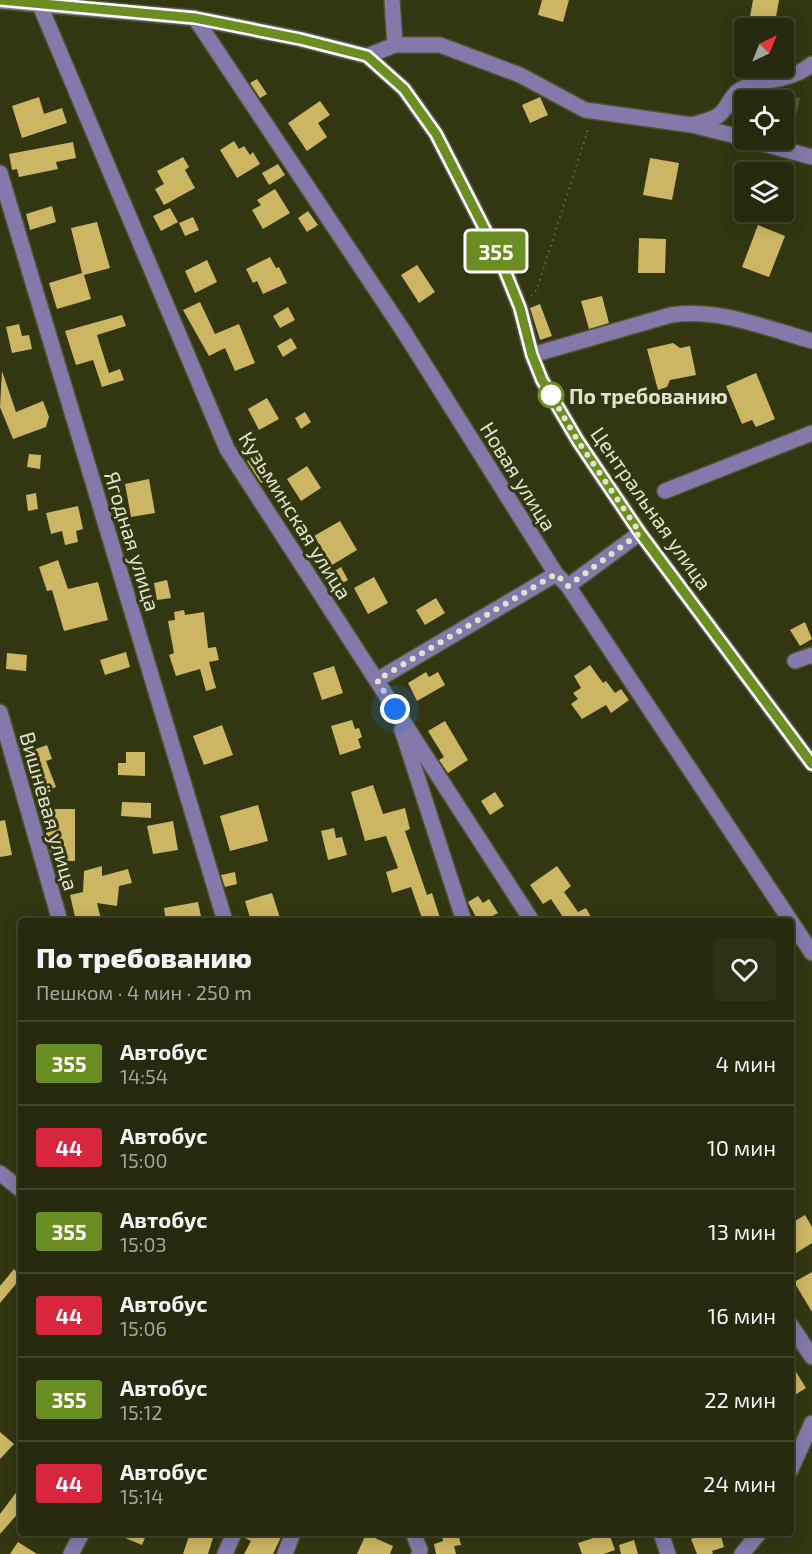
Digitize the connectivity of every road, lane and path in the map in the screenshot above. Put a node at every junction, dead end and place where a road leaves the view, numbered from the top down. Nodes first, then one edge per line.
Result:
1 (392, 0) edge
2 (0, 1) edge
3 (45, 2) edge
4 (195, 18) junction
5 (395, 45) junction
6 (367, 56) junction
7 (812, 64) edge
8 (593, 112) junction
9 (693, 125) junction
10 (734, 135) edge
11 (786, 150) edge
12 (812, 157) edge
13 (0, 173) edge
14 (520, 308) junction
15 (812, 341) edge
16 (532, 355) junction
17 (812, 433) edge
18 (665, 491) dead end
19 (640, 533) junction
20 (556, 574) junction
21 (568, 586) junction
22 (812, 655) edge
23 (795, 661) dead end
24 (377, 680) junction
25 (395, 709) junction
26 (0, 712) edge
27 (812, 764) edge
28 (59, 918) edge
29 (224, 918) edge
30 (463, 918) edge
31 (530, 918) edge
32 (789, 918) edge
33 (794, 925) edge
34 (812, 952) edge
35 (0, 1173) edge
36 (18, 1188) edge
37 (794, 1330) edge
38 (812, 1358) edge
39 (812, 1423) edge
40 (794, 1463) edge
41 (80, 1536) edge
42 (233, 1536) edge
43 (292, 1536) edge
44 (414, 1536) edge
45 (662, 1536) edge
46 (757, 1536) edge
47 (71, 1554) edge
48 (225, 1554) edge
49 (285, 1554) edge
50 (418, 1554) edge
51 (668, 1554) edge
52 (742, 1554) edge

1 - 5 street
2 - 3 street, Центральная улица
3 - 4 street, Центральная улица
3 - 24 street, Кузьминская улица
4 - 6 street, Центральная улица
4 - 20 street, Новая улица
5 - 6 street
5 - 8 street
6 - 14 street, Центральная улица
7 - 9 street
8 - 9 street
8 - 14 path
9 - 10 street
11 - 12 street
13 - 29 street, Ягодная улица
14 - 16 street, Центральная улица
15 - 16 street
16 - 19 street, Центральная улица
17 - 18 street
19 - 21 street
19 - 27 street, Центральная улица
20 - 21 street, Новая улица
20 - 24 street
21 - 32 street, Новая улица
22 - 23 street
24 - 25 street, Кузьминская улица
25 - 30 street
25 - 31 street, Кузьминская улица
26 - 28 street, Вишнёвая улица
33 - 34 street, Новая улица
35 - 36 street
37 - 38 street
39 - 40 street
41 - 47 street
42 - 48 street
43 - 49 street
44 - 50 street
45 - 51 street
46 - 52 street

